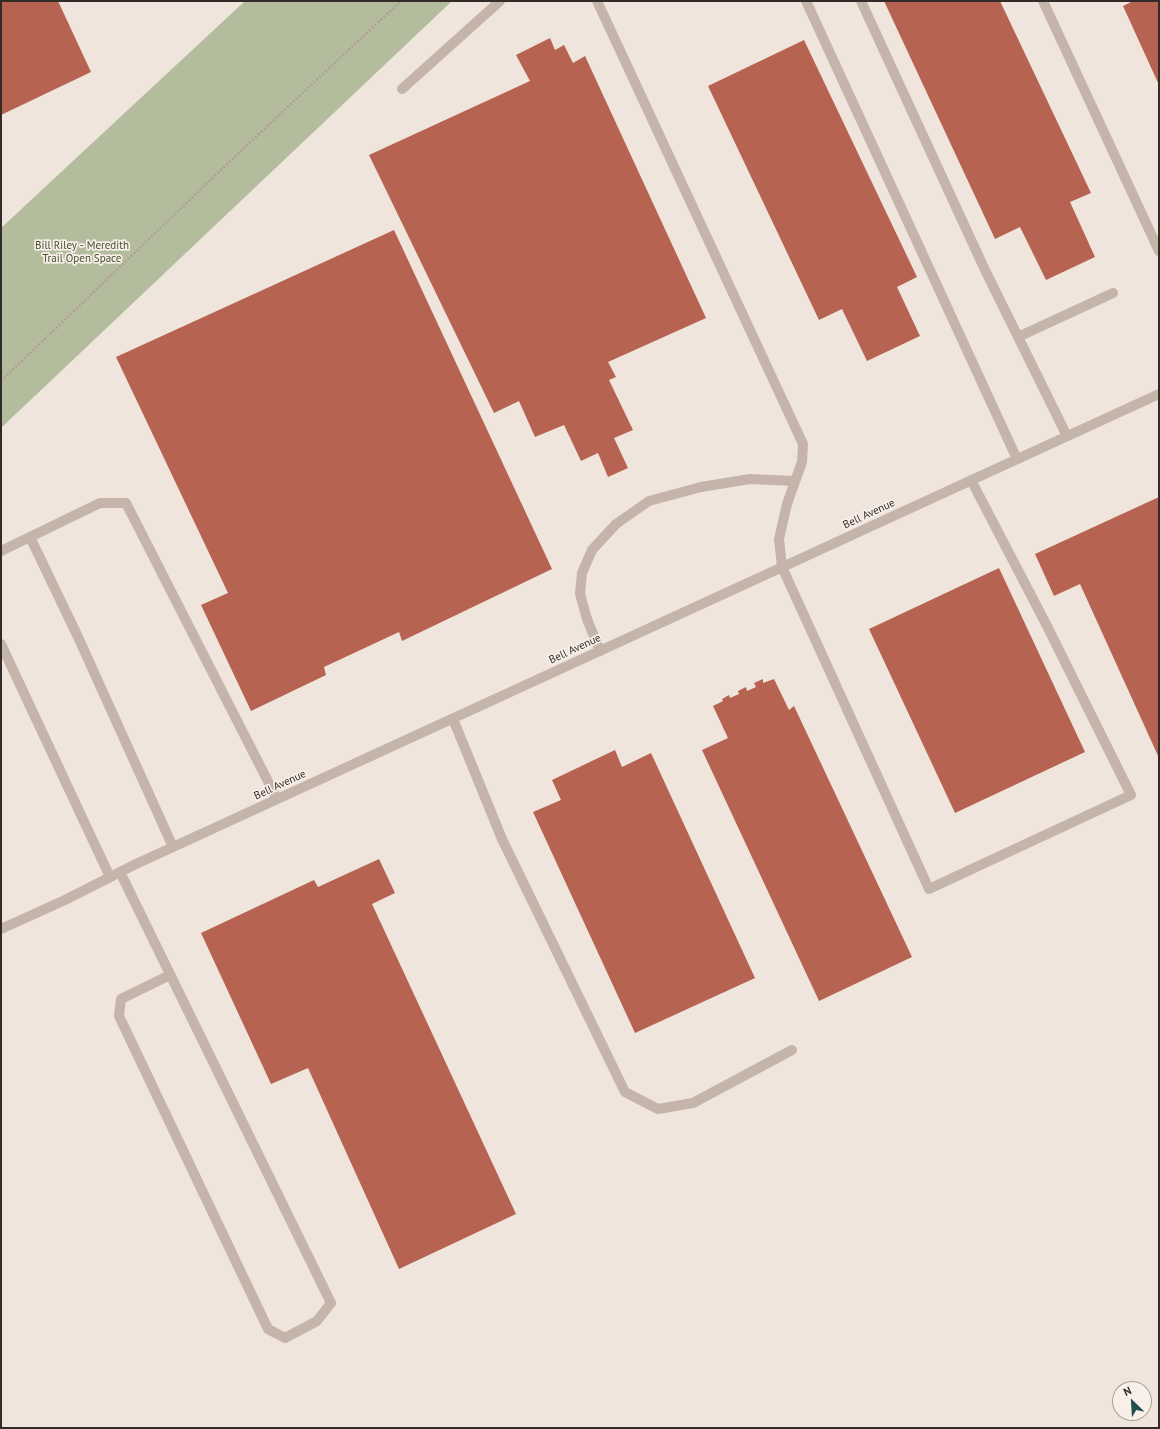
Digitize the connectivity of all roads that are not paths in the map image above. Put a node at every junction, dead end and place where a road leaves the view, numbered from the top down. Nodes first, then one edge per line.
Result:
1 (500, 1) edge
2 (597, 1) edge
3 (806, 1) edge
4 (861, 1) edge
5 (1043, 1) edge
6 (402, 90) dead end
7 (1159, 251) edge
8 (1113, 293) dead end
9 (1018, 337) junction
10 (1159, 394) edge
11 (1067, 436) junction
12 (1017, 459) junction
13 (972, 480) junction
14 (794, 481) junction
15 (30, 537) junction
16 (1, 551) edge
17 (782, 567) junction
18 (1, 644) edge
19 (600, 651) junction
20 (453, 719) junction
21 (277, 799) junction
22 (173, 847) junction
23 (120, 872) junction
24 (110, 877) junction
25 (1, 929) edge
26 (170, 975) junction
27 (792, 1050) dead end

1 - 6 street
2 - 14 street
3 - 12 street
4 - 9 street
5 - 7 street
8 - 9 street
9 - 11 street
10 - 11 street, Bell Avenue
11 - 12 street, Bell Avenue
12 - 13 street, Bell Avenue
13 - 17 street, Bell Avenue
13 - 17 street
14 - 17 street
14 - 19 street
15 - 16 street
15 - 21 street
15 - 22 street
17 - 19 street, Bell Avenue
18 - 24 street
19 - 20 street, Bell Avenue
20 - 21 street, Bell Avenue
20 - 27 street
21 - 22 street, Bell Avenue
22 - 23 street, Bell Avenue
23 - 24 street, Bell Avenue
23 - 26 street
24 - 25 street, Bell Avenue
26 - 26 street

